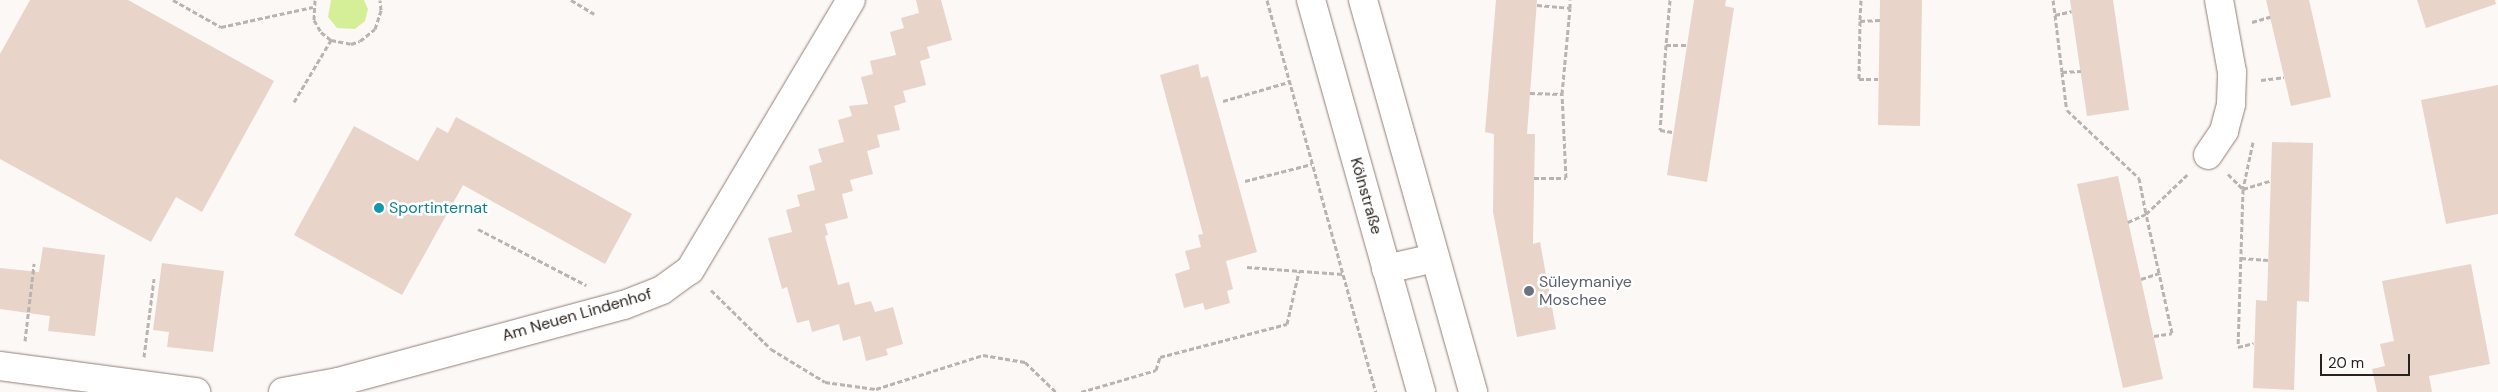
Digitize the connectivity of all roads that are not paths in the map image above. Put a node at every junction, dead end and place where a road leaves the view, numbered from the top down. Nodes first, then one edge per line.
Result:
1 (851, 0) edge
2 (1311, 0) edge
3 (1363, 0) edge
4 (2219, 0) edge
5 (2208, 155) road end
6 (1435, 258) junction
7 (1386, 268) junction
8 (11, 368) edge
9 (338, 387) edge
10 (196, 392) edge
11 (283, 392) edge
12 (1421, 392) edge
13 (1473, 392) edge

1 - 9 street, Am Neuen Lindenhof
2 - 7 street, Kölnstraße
3 - 6 street
4 - 5 street
6 - 7 street
6 - 13 street
7 - 12 street, Kölnstraße
8 - 10 street
9 - 11 street, Am Neuen Lindenhof

